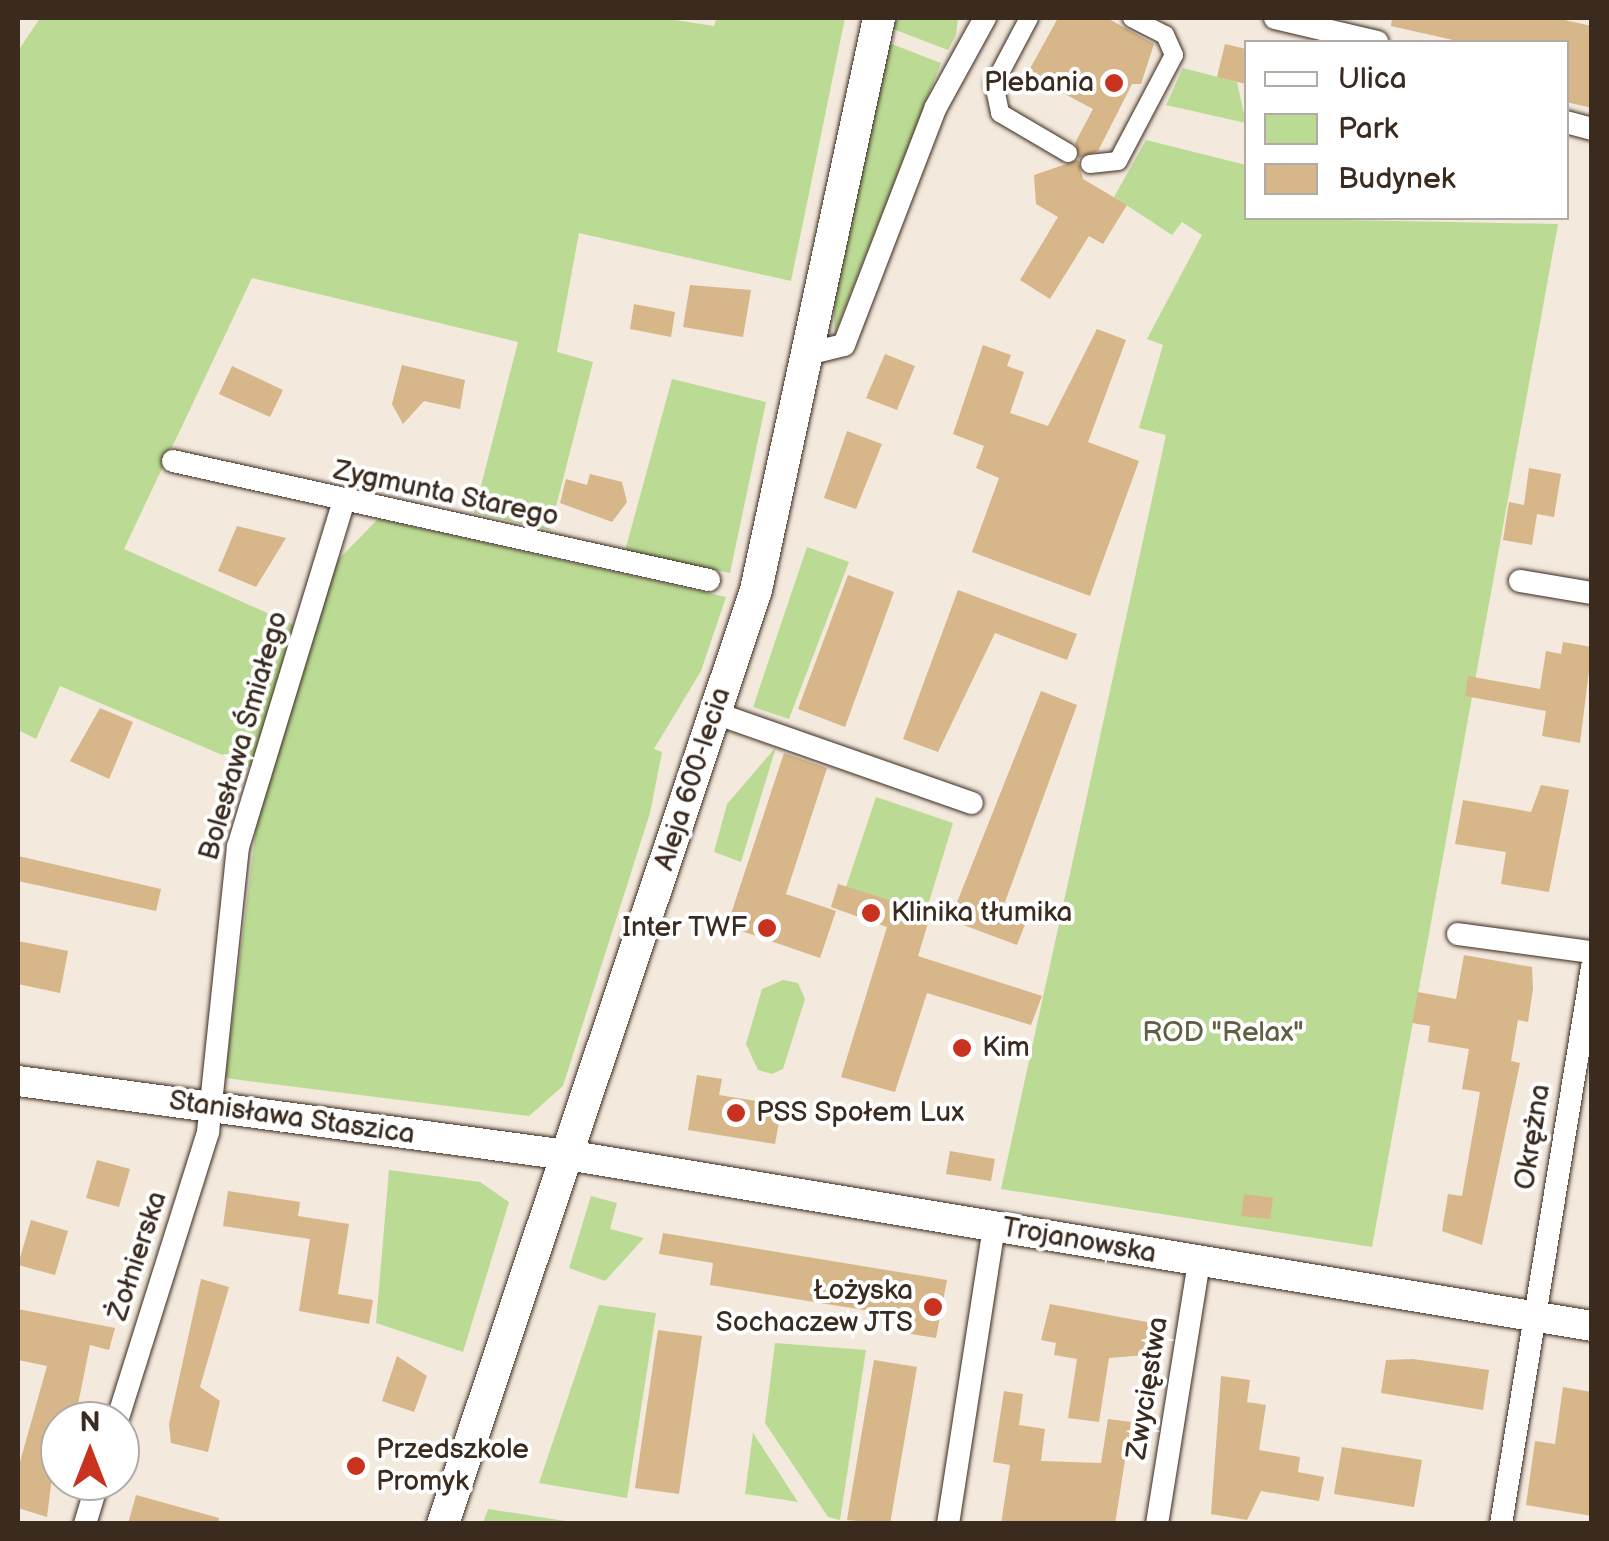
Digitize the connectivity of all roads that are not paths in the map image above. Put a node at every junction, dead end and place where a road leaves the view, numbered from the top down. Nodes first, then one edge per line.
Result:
1 (879, 18) edge
2 (985, 18) edge
3 (1029, 18) edge
4 (1132, 18) edge
5 (1275, 18) edge
6 (1368, 40) edge
7 (1068, 153) dead end
8 (1090, 164) dead end
9 (803, 355) junction
10 (173, 461) dead end
11 (343, 503) junction
12 (709, 580) dead end
13 (1520, 581) dead end
14 (1592, 593) edge
15 (715, 713) junction
16 (972, 803) dead end
17 (1458, 934) dead end
18 (1592, 952) edge
19 (1592, 967) edge
20 (18, 1080) edge
21 (212, 1108) junction
22 (567, 1155) junction
23 (994, 1227) junction
24 (1199, 1262) junction
25 (1534, 1317) junction
26 (1592, 1326) edge
27 (123, 1401) edge
28 (443, 1524) edge
29 (948, 1524) edge
30 (1157, 1524) edge
31 (1502, 1524) edge

1 - 9 main road, Aleja 600-lecia
2 - 9 street
3 - 7 street
4 - 8 street
5 - 6 street
9 - 15 main road, Aleja 600-lecia
10 - 11 street, Zygmunta Starego
11 - 12 street, Zygmunta Starego
11 - 21 street, Bolesława Śmiałego
13 - 14 street
15 - 16 street
15 - 22 main road, Aleja 600-lecia
17 - 18 street
19 - 25 street, Okrężna
20 - 21 street, Stanisława Staszica
21 - 22 street, Stanisława Staszica
21 - 27 street, Żołnierska
22 - 23 street, Trojanowska
22 - 28 main road, Aleja 600-lecia
23 - 24 street, Trojanowska
23 - 29 street
24 - 25 street, Trojanowska
24 - 30 street, Zwycięstwa
25 - 26 street, Trojanowska
25 - 31 street, Okrężna

